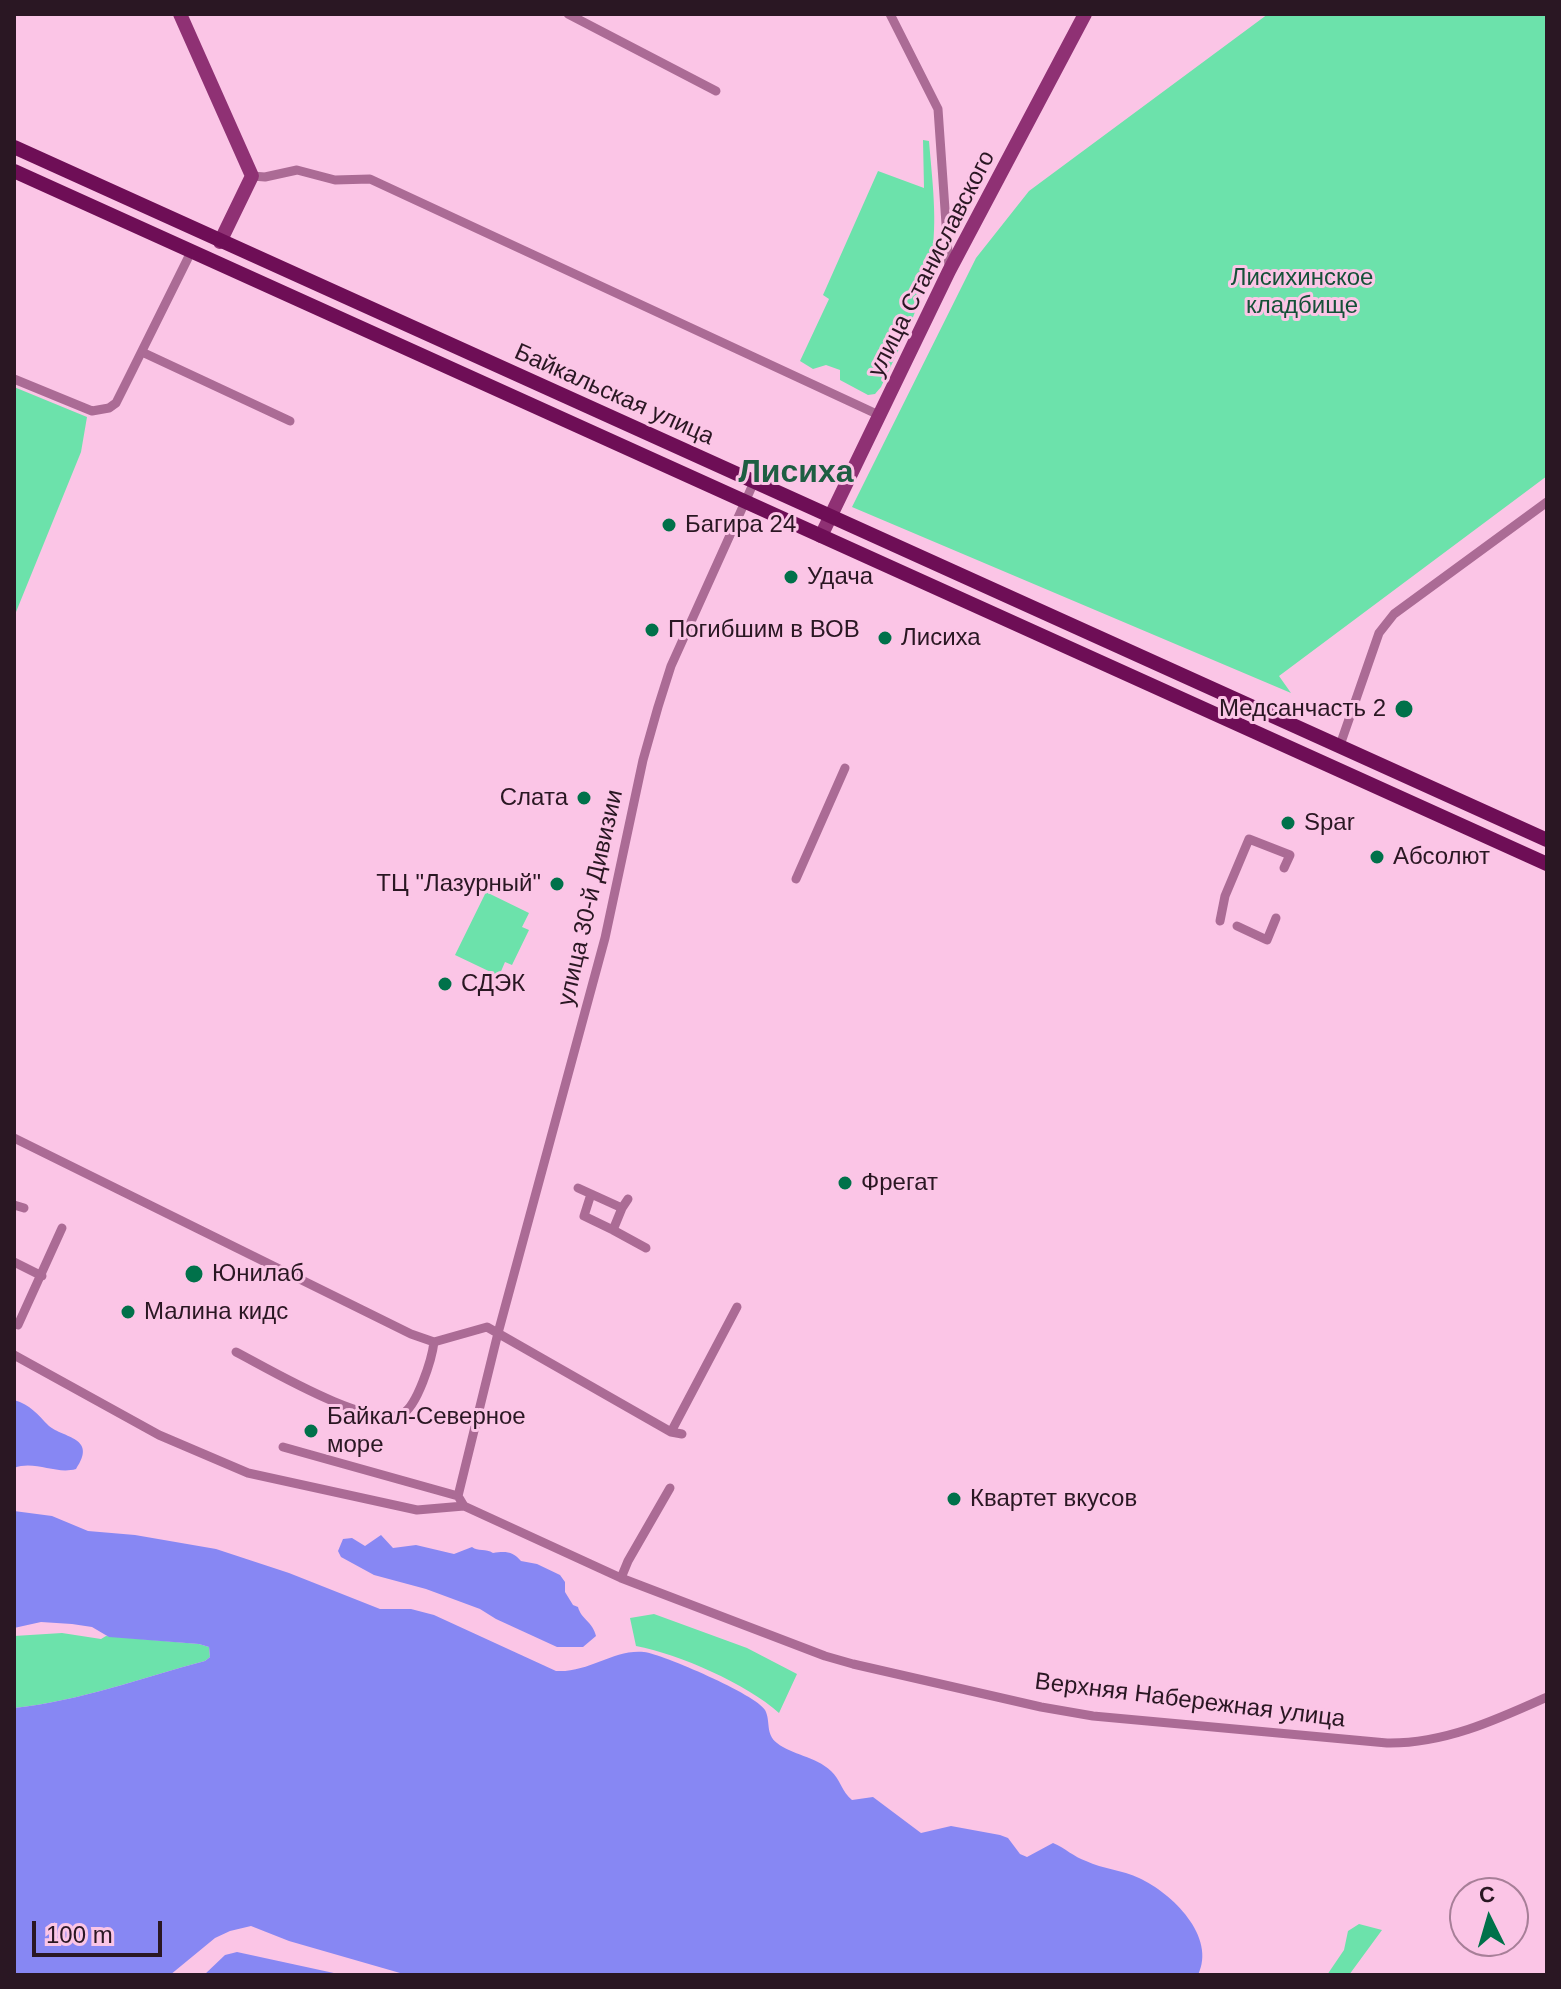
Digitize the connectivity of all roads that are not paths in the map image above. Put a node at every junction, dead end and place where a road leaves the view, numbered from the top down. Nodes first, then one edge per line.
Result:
1 (180, 14) edge
2 (568, 14) edge
3 (890, 14) edge
4 (1085, 14) edge
5 (716, 91) dead end
6 (14, 147) edge
7 (14, 171) edge
8 (252, 176) junction
9 (220, 242) junction
10 (191, 252) junction
11 (949, 271) junction
12 (142, 352) junction
13 (14, 379) edge
14 (881, 416) junction
15 (290, 421) dead end
16 (754, 482) junction
17 (1547, 502) edge
18 (745, 503) junction
19 (830, 516) junction
20 (821, 536) junction
21 (1339, 748) junction
22 (845, 768) dead end
23 (1547, 840) edge
24 (1547, 864) edge
25 (1284, 868) dead end
26 (796, 879) dead end
27 (1276, 918) dead end
28 (1220, 921) dead end
29 (1237, 926) dead end
30 (14, 1138) edge
31 (578, 1188) dead end
32 (591, 1194) junction
33 (628, 1199) dead end
34 (622, 1208) junction
35 (62, 1228) dead end
36 (613, 1230) junction
37 (646, 1248) dead end
38 (14, 1262) edge
39 (41, 1275) junction
40 (737, 1307) dead end
41 (18, 1325) dead end
42 (498, 1333) junction
43 (434, 1342) junction
44 (236, 1352) dead end
45 (14, 1355) edge
46 (671, 1432) junction
47 (682, 1434) dead end
48 (283, 1447) dead end
49 (670, 1488) dead end
50 (458, 1496) junction
51 (464, 1506) junction
52 (621, 1578) junction
53 (1547, 1697) edge

1 - 8 main road
2 - 5 street
3 - 11 street
4 - 11 main road, улица Станиславского
6 - 9 main road, Байкальская улица
7 - 10 main road, Байкальская улица
8 - 9 main road
8 - 14 street
9 - 16 main road, Байкальская улица
10 - 12 street
10 - 18 main road, Байкальская улица
11 - 14 main road, улица Станиславского
12 - 13 street
12 - 15 street
14 - 19 main road, улица Станиславского
16 - 18 street, улица 30-й Дивизии
16 - 19 main road, Байкальская улица
17 - 21 street
18 - 20 main road, Байкальская улица
18 - 42 street, улица 30-й Дивизии
19 - 20 main road, улица Станиславского
19 - 21 main road, Байкальская улица
20 - 24 main road, Байкальская улица
21 - 23 main road, Байкальская улица
22 - 26 street
25 - 28 street
27 - 29 street
30 - 43 street
31 - 32 street
32 - 34 street
32 - 36 street
33 - 34 street
34 - 36 street
35 - 39 street
36 - 37 street
38 - 39 street
39 - 41 street
40 - 46 street
42 - 43 street
42 - 46 street
42 - 50 street, улица 30-й Дивизии
43 - 44 street
45 - 51 street
46 - 47 street
48 - 50 street
49 - 52 street
50 - 51 street
51 - 52 street, Верхняя Набережная улица
52 - 53 street, Верхняя Набережная улица

